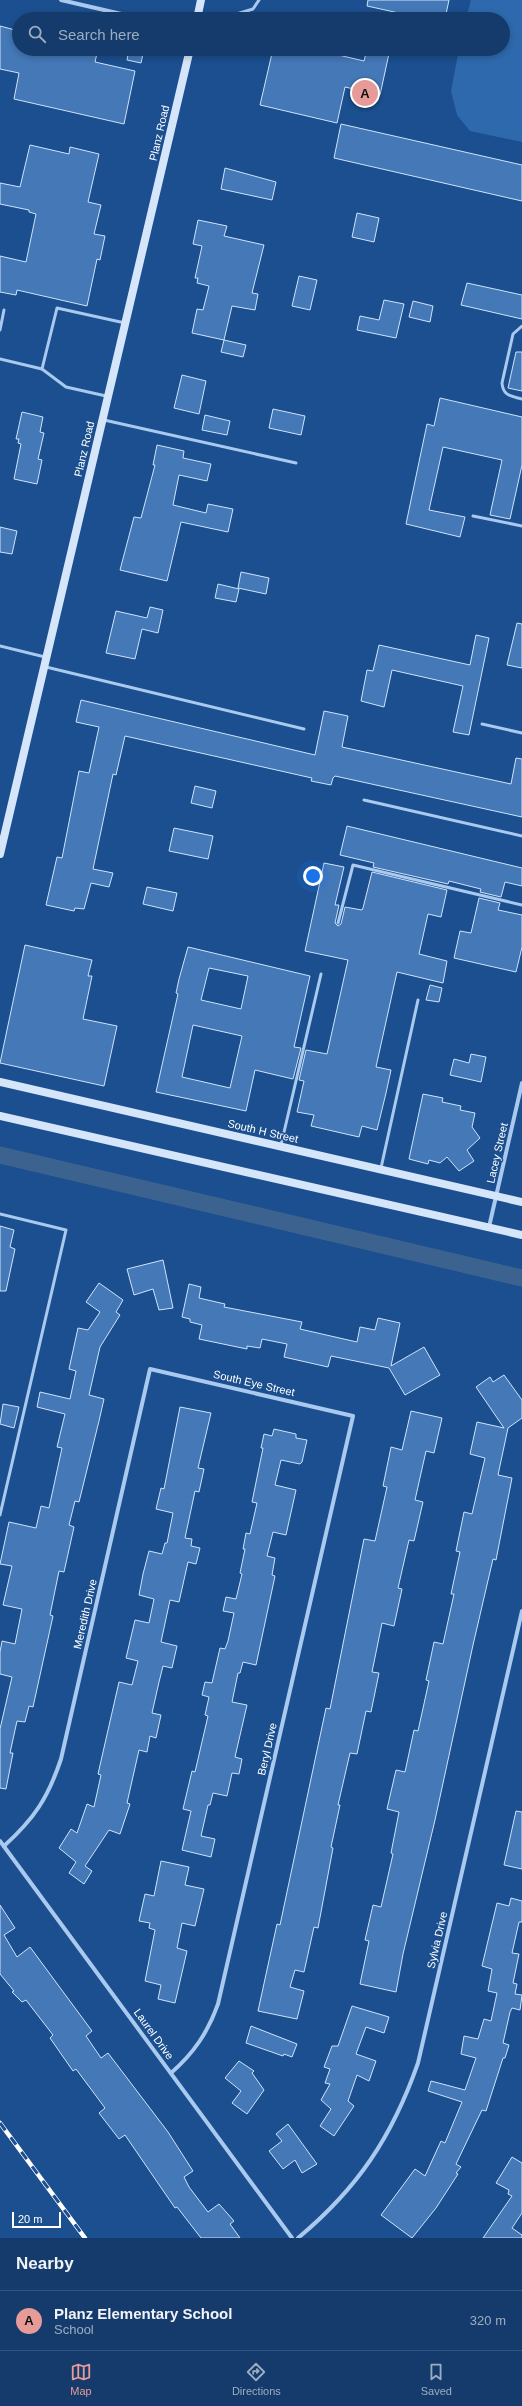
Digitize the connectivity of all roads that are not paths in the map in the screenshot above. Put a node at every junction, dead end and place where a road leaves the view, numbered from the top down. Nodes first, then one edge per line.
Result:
1 (61, 0) edge
2 (201, 0) edge
3 (259, 0) edge
4 (113, 12) edge
5 (198, 12) edge
6 (243, 12) edge
7 (188, 56) edge
8 (4, 310) dead end
9 (125, 323) junction
10 (522, 326) edge
11 (0, 330) edge
12 (0, 359) edge
13 (42, 369) junction
14 (108, 397) junction
15 (522, 399) edge
16 (102, 420) junction
17 (296, 463) dead end
18 (473, 516) dead end
19 (522, 526) edge
20 (0, 646) edge
21 (46, 657) junction
22 (44, 667) junction
23 (482, 724) dead end
24 (304, 729) dead end
25 (522, 733) edge
26 (364, 800) dead end
27 (522, 836) edge
28 (0, 854) edge
29 (522, 906) edge
30 (338, 923) dead end
31 (320, 974) dead end
32 (418, 1000) dead end
33 (0, 1082) edge
34 (522, 1086) edge
35 (0, 1116) edge
36 (281, 1147) junction
37 (381, 1170) junction
38 (496, 1196) junction
39 (522, 1202) edge
40 (0, 1214) edge
41 (489, 1227) junction
42 (522, 1235) edge
43 (150, 1369) joint
44 (353, 1416) joint
45 (0, 1515) edge
46 (522, 1611) edge
47 (0, 1841) edge
48 (4, 1846) junction
49 (171, 2073) junction
50 (292, 2238) edge
51 (298, 2238) edge

1 - 4 street
2 - 5 street
3 - 6 lane
7 - 9 street, Planz Road
8 - 11 lane
9 - 13 lane
9 - 14 street, Planz Road
10 - 15 lane
12 - 13 lane
13 - 14 lane
14 - 16 street, Planz Road
16 - 17 lane
16 - 21 street, Planz Road
18 - 19 lane
20 - 21 lane
21 - 22 street, Planz Road
22 - 24 lane
22 - 28 street, Planz Road
23 - 25 lane
26 - 27 lane
29 - 30 lane
31 - 36 lane
32 - 37 lane
33 - 36 street, South H Street
34 - 38 street, Lacey Street
35 - 41 street
36 - 37 street, South H Street
37 - 38 street, South H Street
38 - 39 street, South H Street
38 - 41 street, Lacey Street
40 - 45 lane
41 - 42 street
43 - 44 street, South Eye Street
43 - 48 street, Meredith Drive
44 - 49 street, Beryl Drive
46 - 51 street, Sylvia Drive
47 - 48 street, Laurel Drive
48 - 49 street, Laurel Drive
49 - 50 street, Laurel Drive

